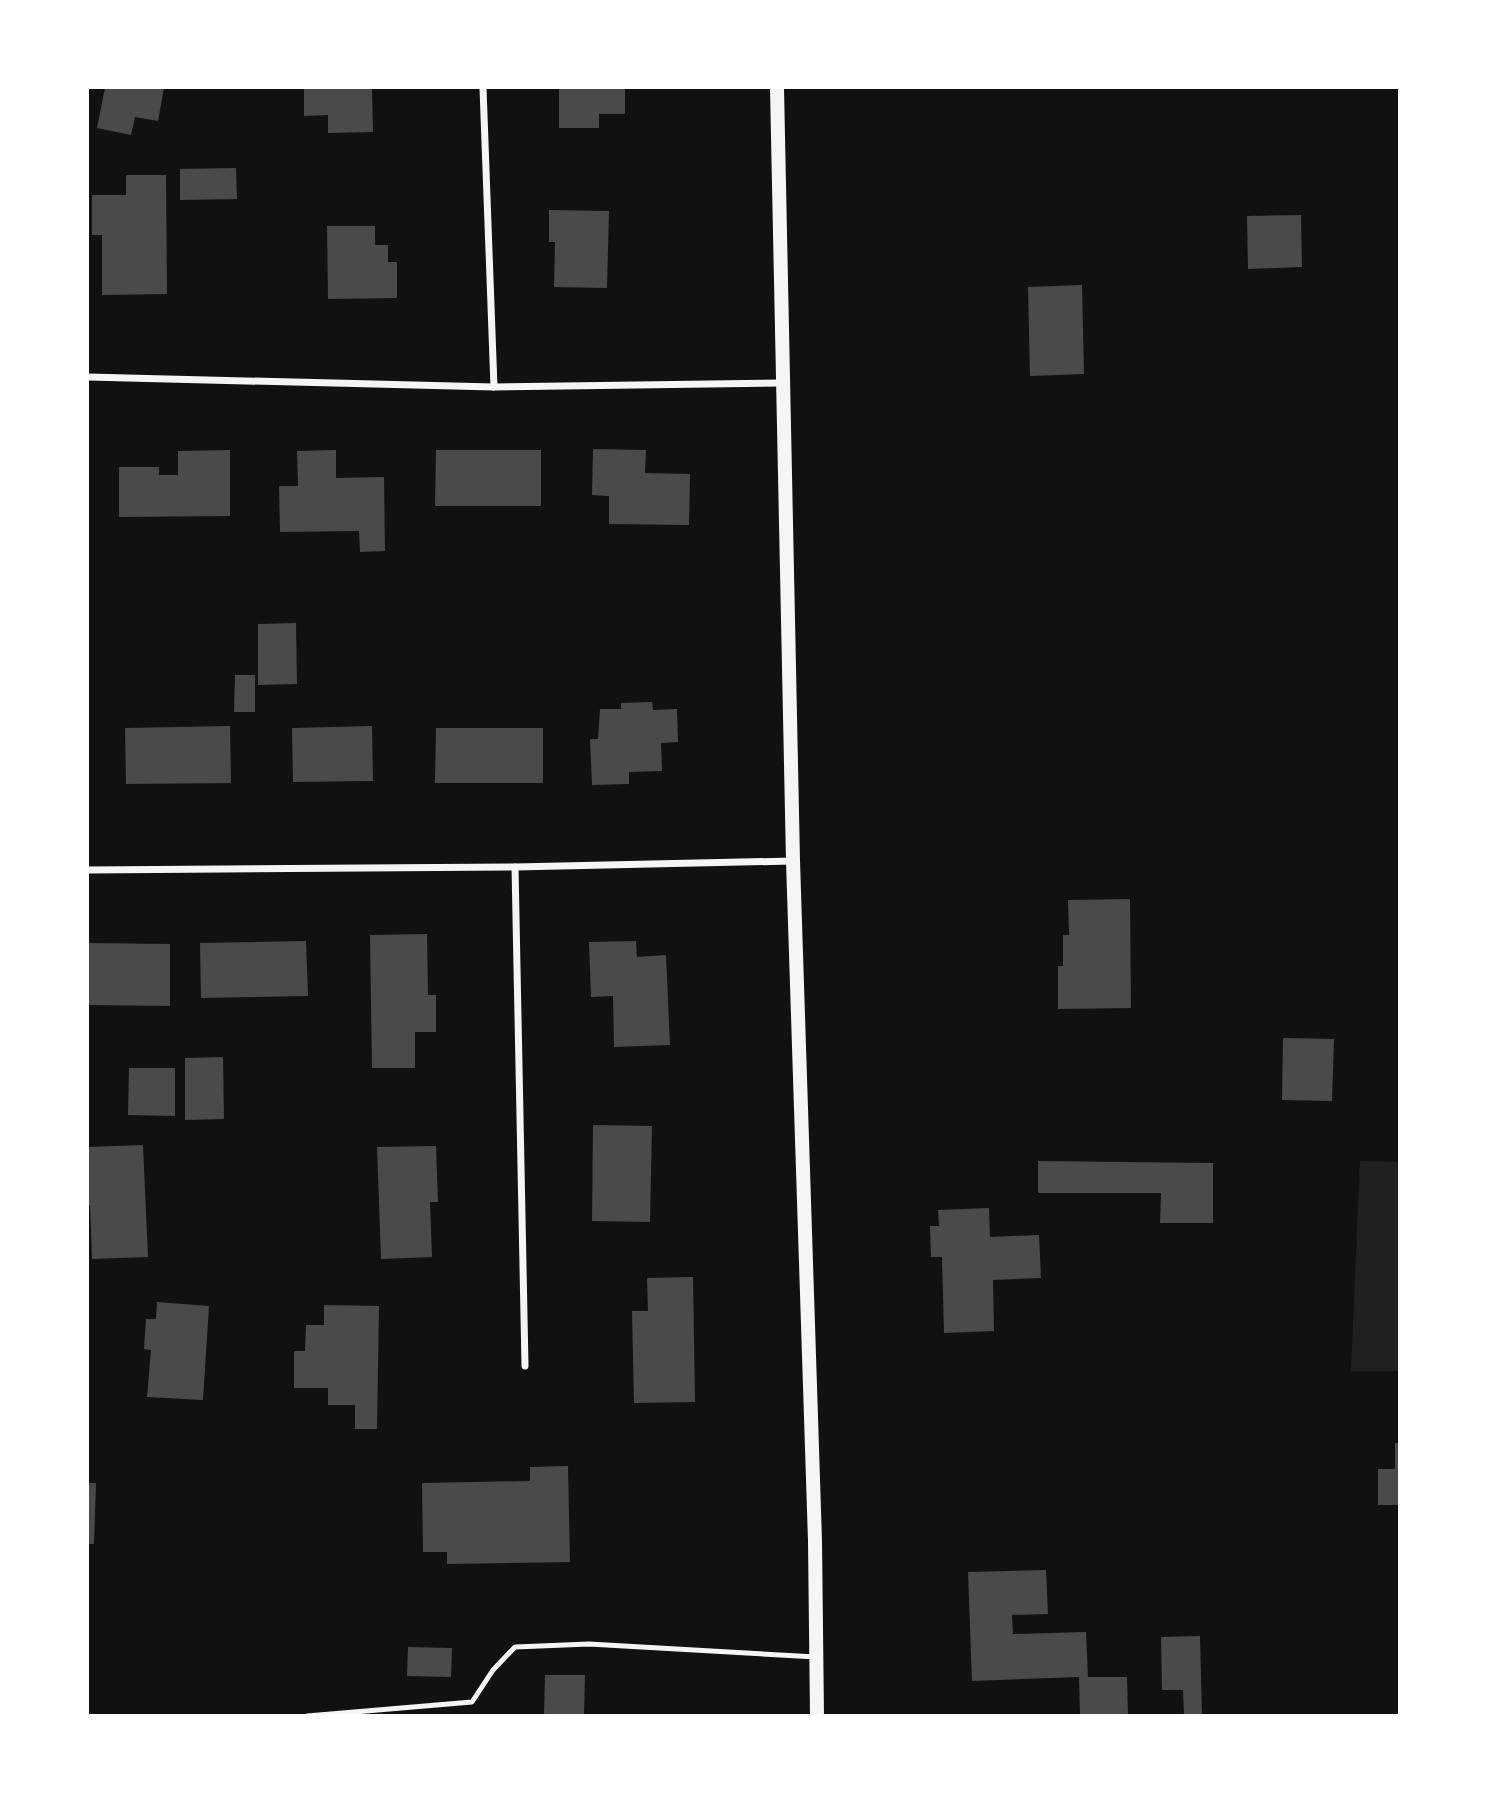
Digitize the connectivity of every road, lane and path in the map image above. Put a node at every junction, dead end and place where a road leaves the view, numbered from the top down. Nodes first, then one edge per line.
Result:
1 (483, 88) edge
2 (777, 88) edge
3 (88, 377) edge
4 (782, 383) junction
5 (494, 387) junction
6 (793, 861) junction
7 (515, 867) junction
8 (88, 870) edge
9 (525, 1366) dead end
10 (816, 1657) junction
11 (307, 1716) edge
12 (817, 1716) edge

1 - 5 street
2 - 4 main road
3 - 5 street
4 - 5 street
4 - 6 main road
6 - 7 street
6 - 10 main road
7 - 8 street
7 - 9 street
10 - 11 lane
10 - 12 main road

